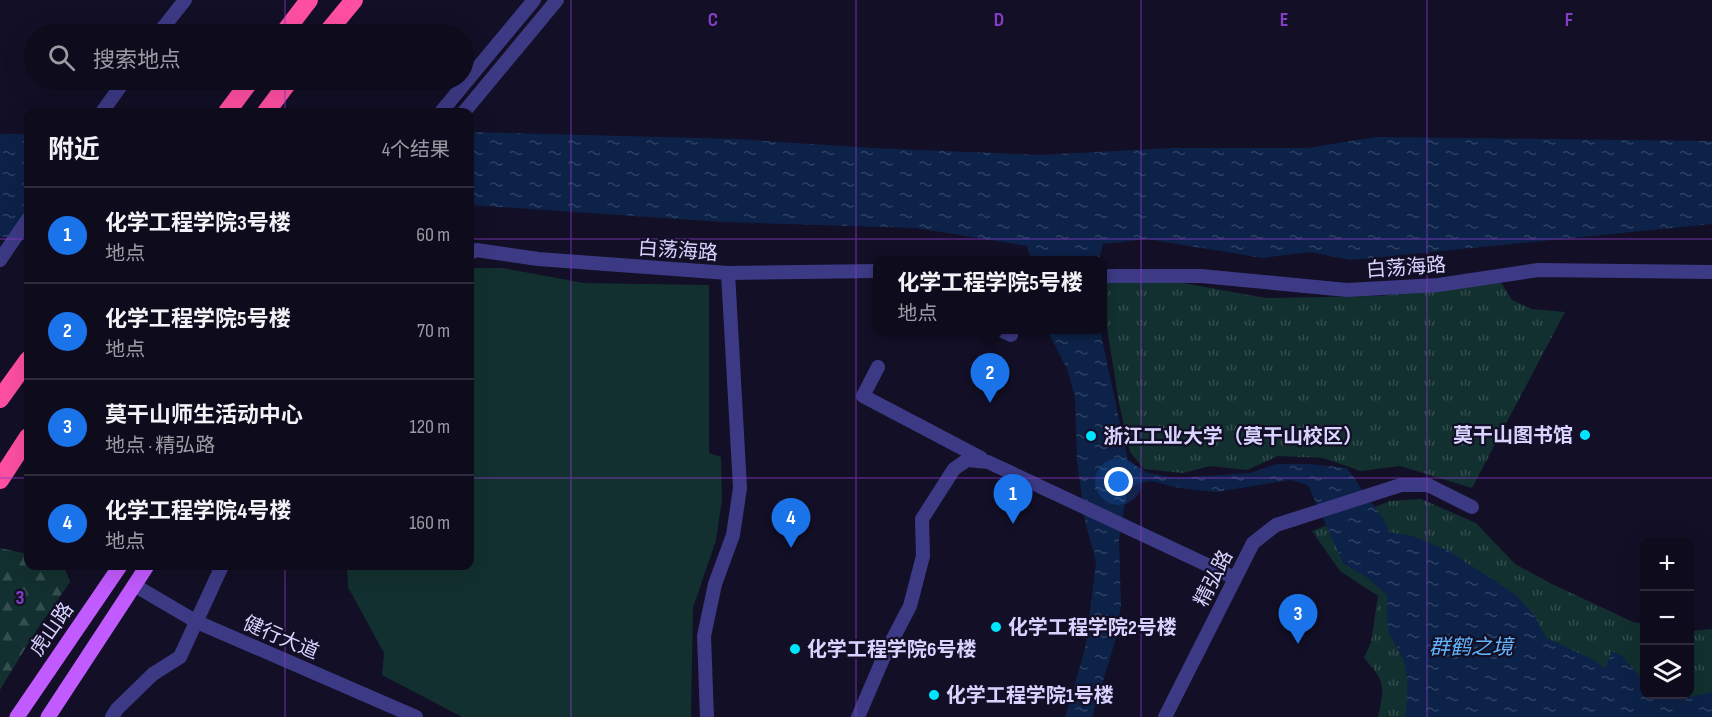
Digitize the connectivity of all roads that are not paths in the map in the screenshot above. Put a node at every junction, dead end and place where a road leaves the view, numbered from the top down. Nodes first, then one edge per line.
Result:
1 (185, 0) edge
2 (309, 0) edge
3 (354, 0) edge
4 (534, 0) edge
5 (557, 0) edge
6 (166, 24) edge
7 (291, 24) edge
8 (334, 24) edge
9 (474, 72) edge
10 (118, 90) edge
11 (244, 90) edge
12 (282, 90) edge
13 (459, 90) edge
14 (105, 108) edge
15 (230, 108) edge
16 (269, 108) edge
17 (444, 108) edge
18 (468, 108) edge
19 (24, 225) edge
20 (474, 252) edge
21 (2, 258) edge
22 (873, 271) edge
23 (1712, 272) edge
24 (728, 273) junction
25 (1107, 276) edge
26 (24, 366) edge
27 (878, 367) dead end
28 (0, 399) edge
29 (24, 443) edge
30 (988, 462) junction
31 (0, 480) edge
32 (1472, 507) dead end
33 (117, 570) edge
34 (144, 570) edge
35 (220, 570) edge
36 (1235, 578) junction
37 (134, 585) junction
38 (197, 622) junction
39 (400, 714) edge
40 (17, 717) edge
41 (48, 717) edge
42 (112, 717) edge
43 (416, 717) edge
44 (707, 717) edge
45 (858, 717) edge
46 (1165, 717) edge

1 - 6 street
2 - 7 highway
3 - 8 highway
4 - 9 street
5 - 18 street
10 - 14 street
11 - 15 highway
12 - 16 highway
13 - 17 street
19 - 21 street
20 - 24 street, 白荡海路
22 - 24 street, 白荡海路
23 - 25 street, 白荡海路
24 - 44 street
26 - 28 highway
27 - 30 street
29 - 31 highway
30 - 36 street
30 - 45 street
32 - 36 street, 精弘路
33 - 40 main road, 虎山路
34 - 37 main road
35 - 38 street
36 - 46 street, 精弘路
37 - 38 street, 健行大道
37 - 41 main road
38 - 39 street, 健行大道
38 - 42 street
39 - 43 street, 健行大道

